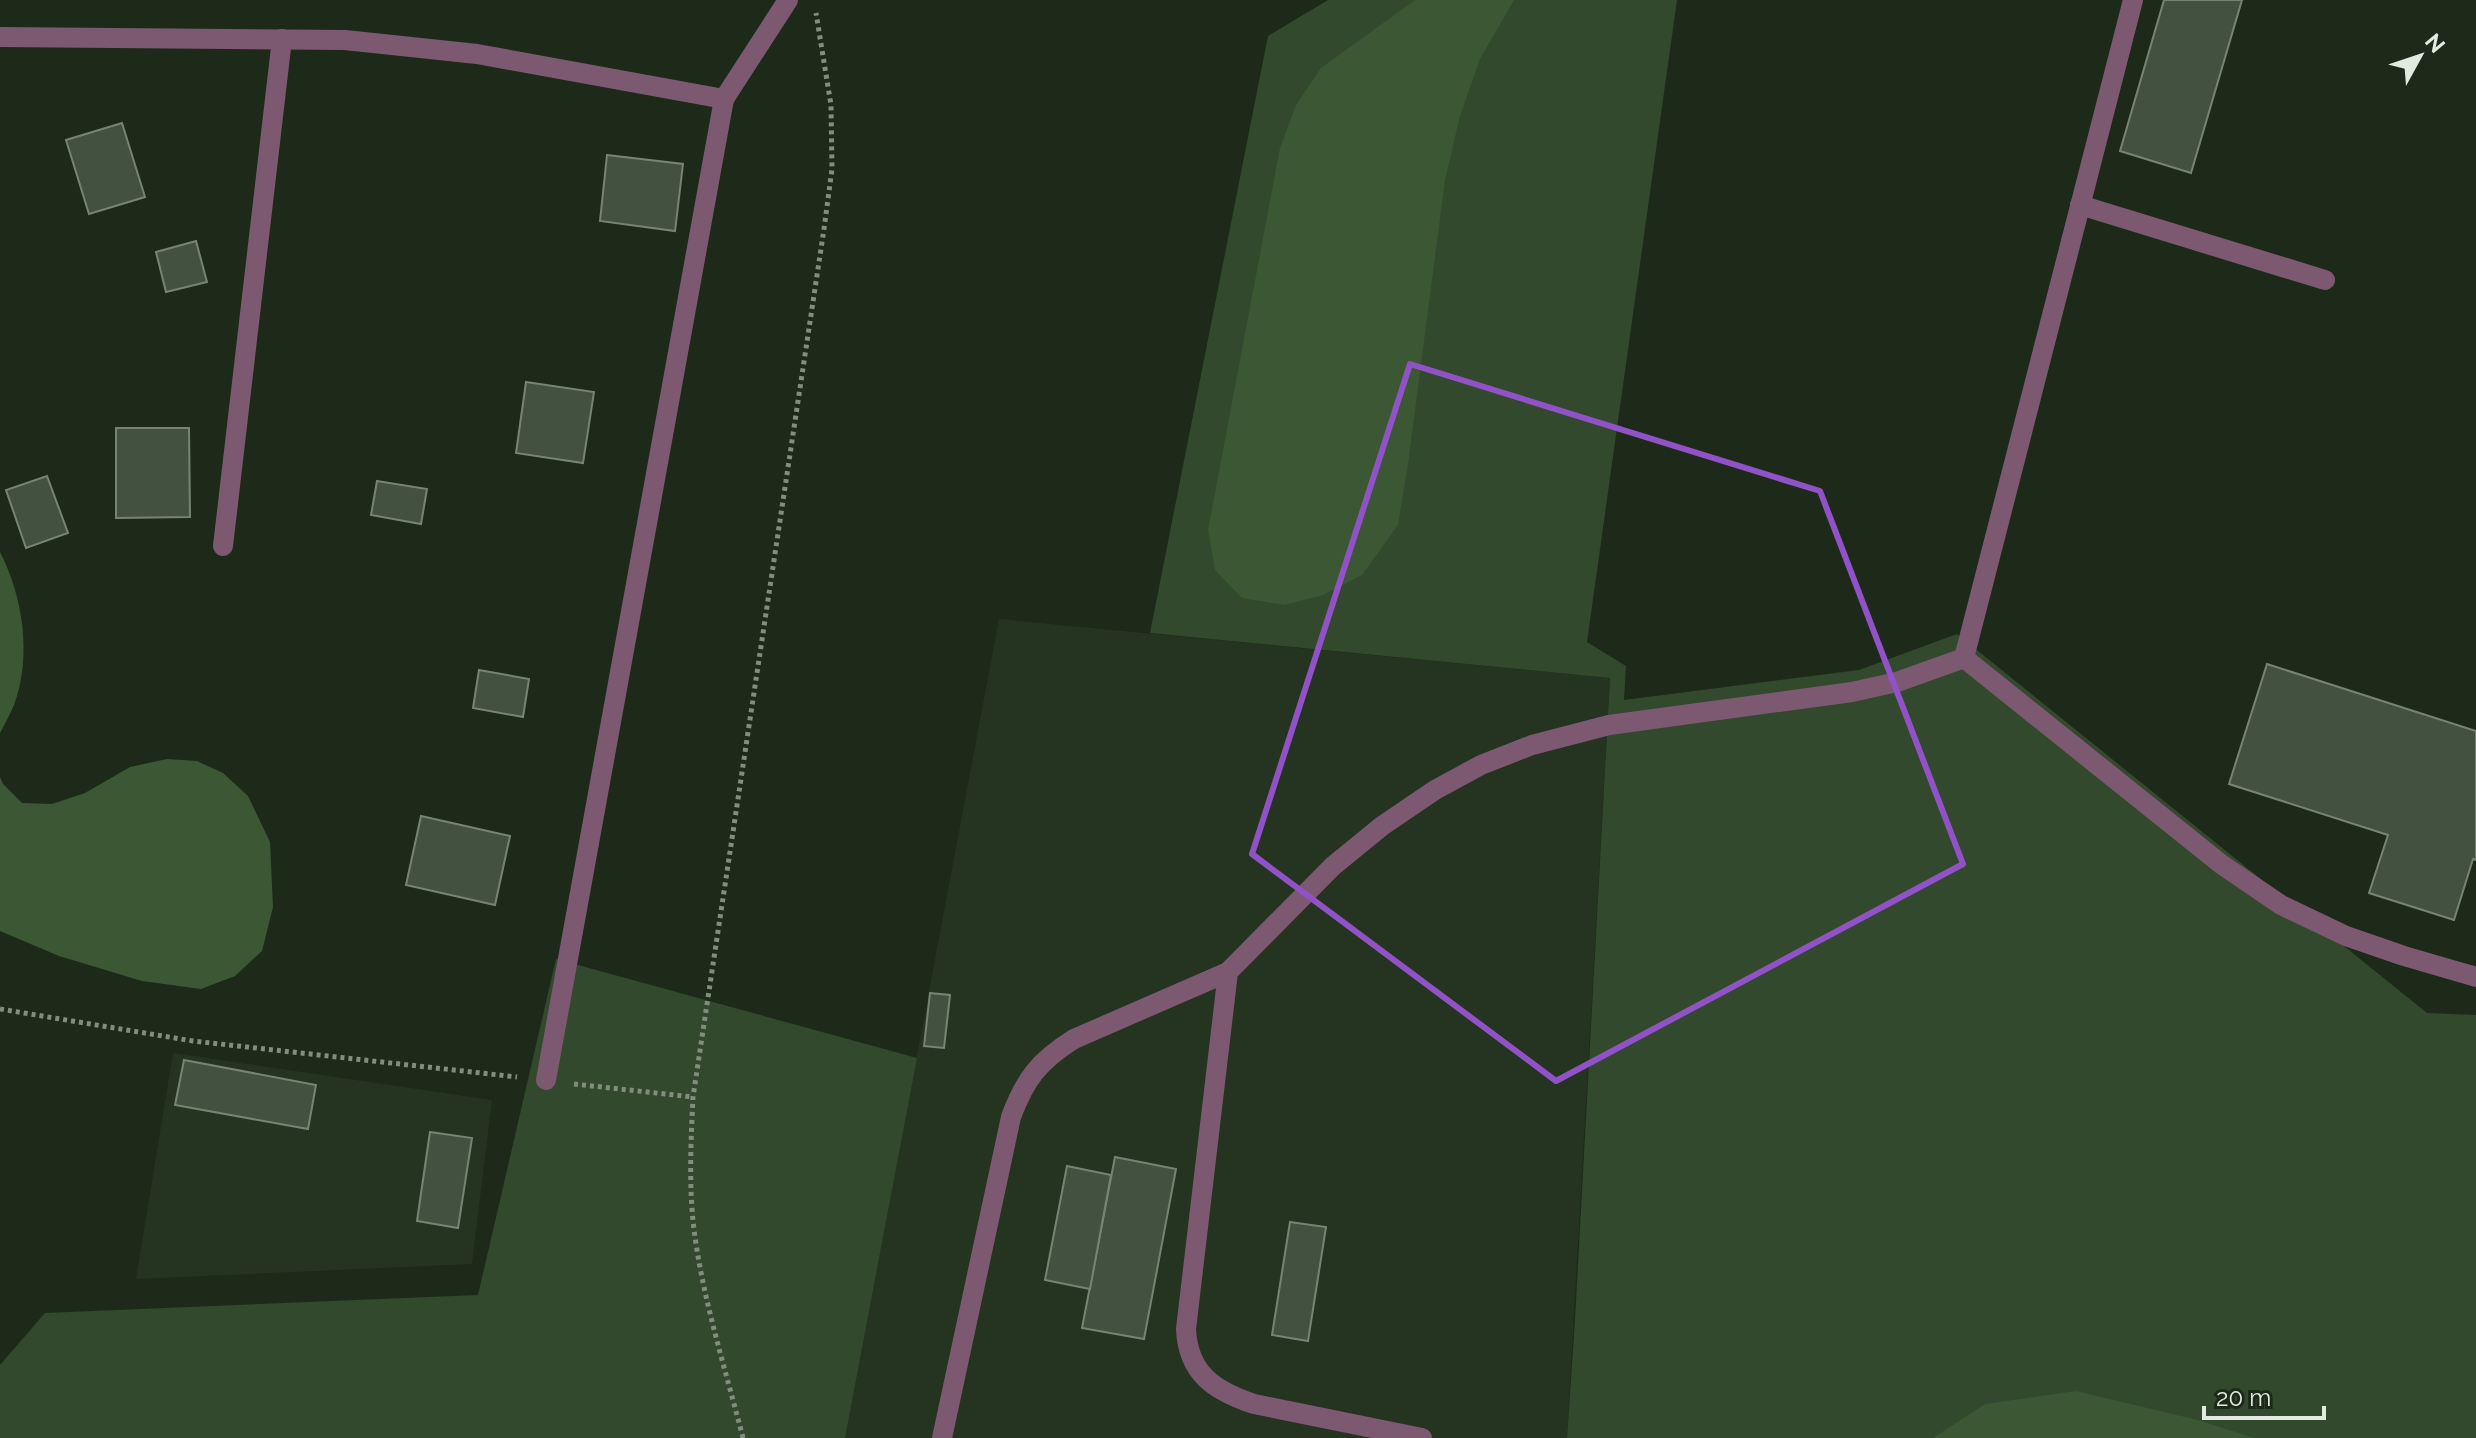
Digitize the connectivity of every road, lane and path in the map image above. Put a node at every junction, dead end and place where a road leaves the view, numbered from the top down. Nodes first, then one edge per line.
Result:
1 (788, 0) edge
2 (813, 0) edge
3 (2133, 0) edge
4 (0, 37) edge
5 (282, 39) junction
6 (724, 99) junction
7 (2080, 205) junction
8 (2325, 280) dead end
9 (223, 546) dead end
10 (1964, 658) junction
11 (1228, 972) junction
12 (2476, 977) edge
13 (0, 1009) edge
14 (546, 1080) junction
15 (693, 1097) junction
16 (743, 1438) edge
17 (942, 1438) edge
18 (1422, 1438) edge

1 - 6 lane
2 - 15 path
3 - 7 lane
4 - 5 lane
5 - 6 lane
5 - 9 lane
6 - 14 lane
7 - 8 lane
7 - 10 lane
10 - 11 lane
10 - 12 lane
11 - 17 lane
11 - 18 lane
13 - 14 path
14 - 15 path
15 - 16 path

